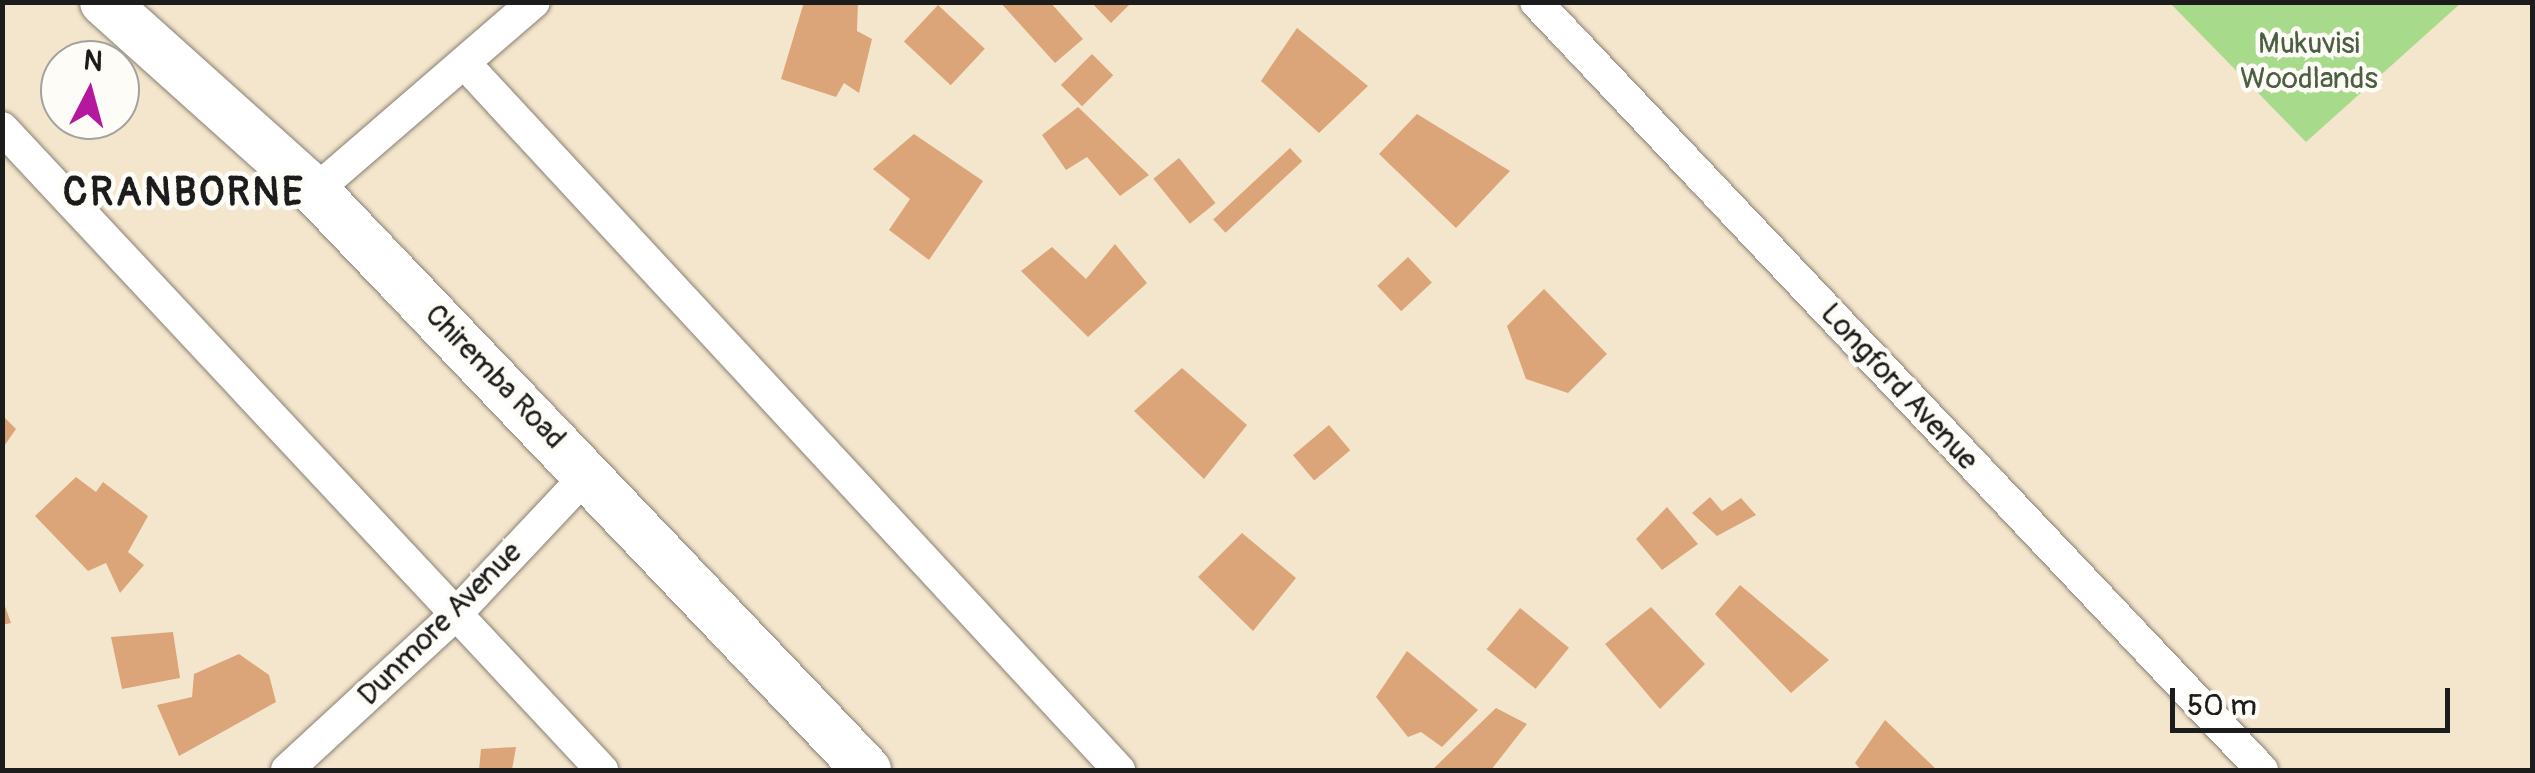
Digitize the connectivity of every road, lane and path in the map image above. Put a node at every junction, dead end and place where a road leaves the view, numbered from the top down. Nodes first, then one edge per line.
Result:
1 (104, 2) edge
2 (534, 2) edge
3 (1536, 2) edge
4 (468, 66) junction
5 (2, 128) edge
6 (315, 191) junction
7 (589, 473) junction
8 (455, 615) junction
9 (287, 770) edge
10 (602, 770) edge
11 (867, 770) edge
12 (1119, 770) edge
13 (2262, 770) edge

1 - 6 main road, Chiremba Road
2 - 4 street
3 - 13 street, Longford Avenue
4 - 6 street
4 - 12 street
5 - 8 street
6 - 7 main road, Chiremba Road
7 - 8 street, Dunmore Avenue
7 - 11 main road, Chiremba Road
8 - 9 street, Dunmore Avenue
8 - 10 street

